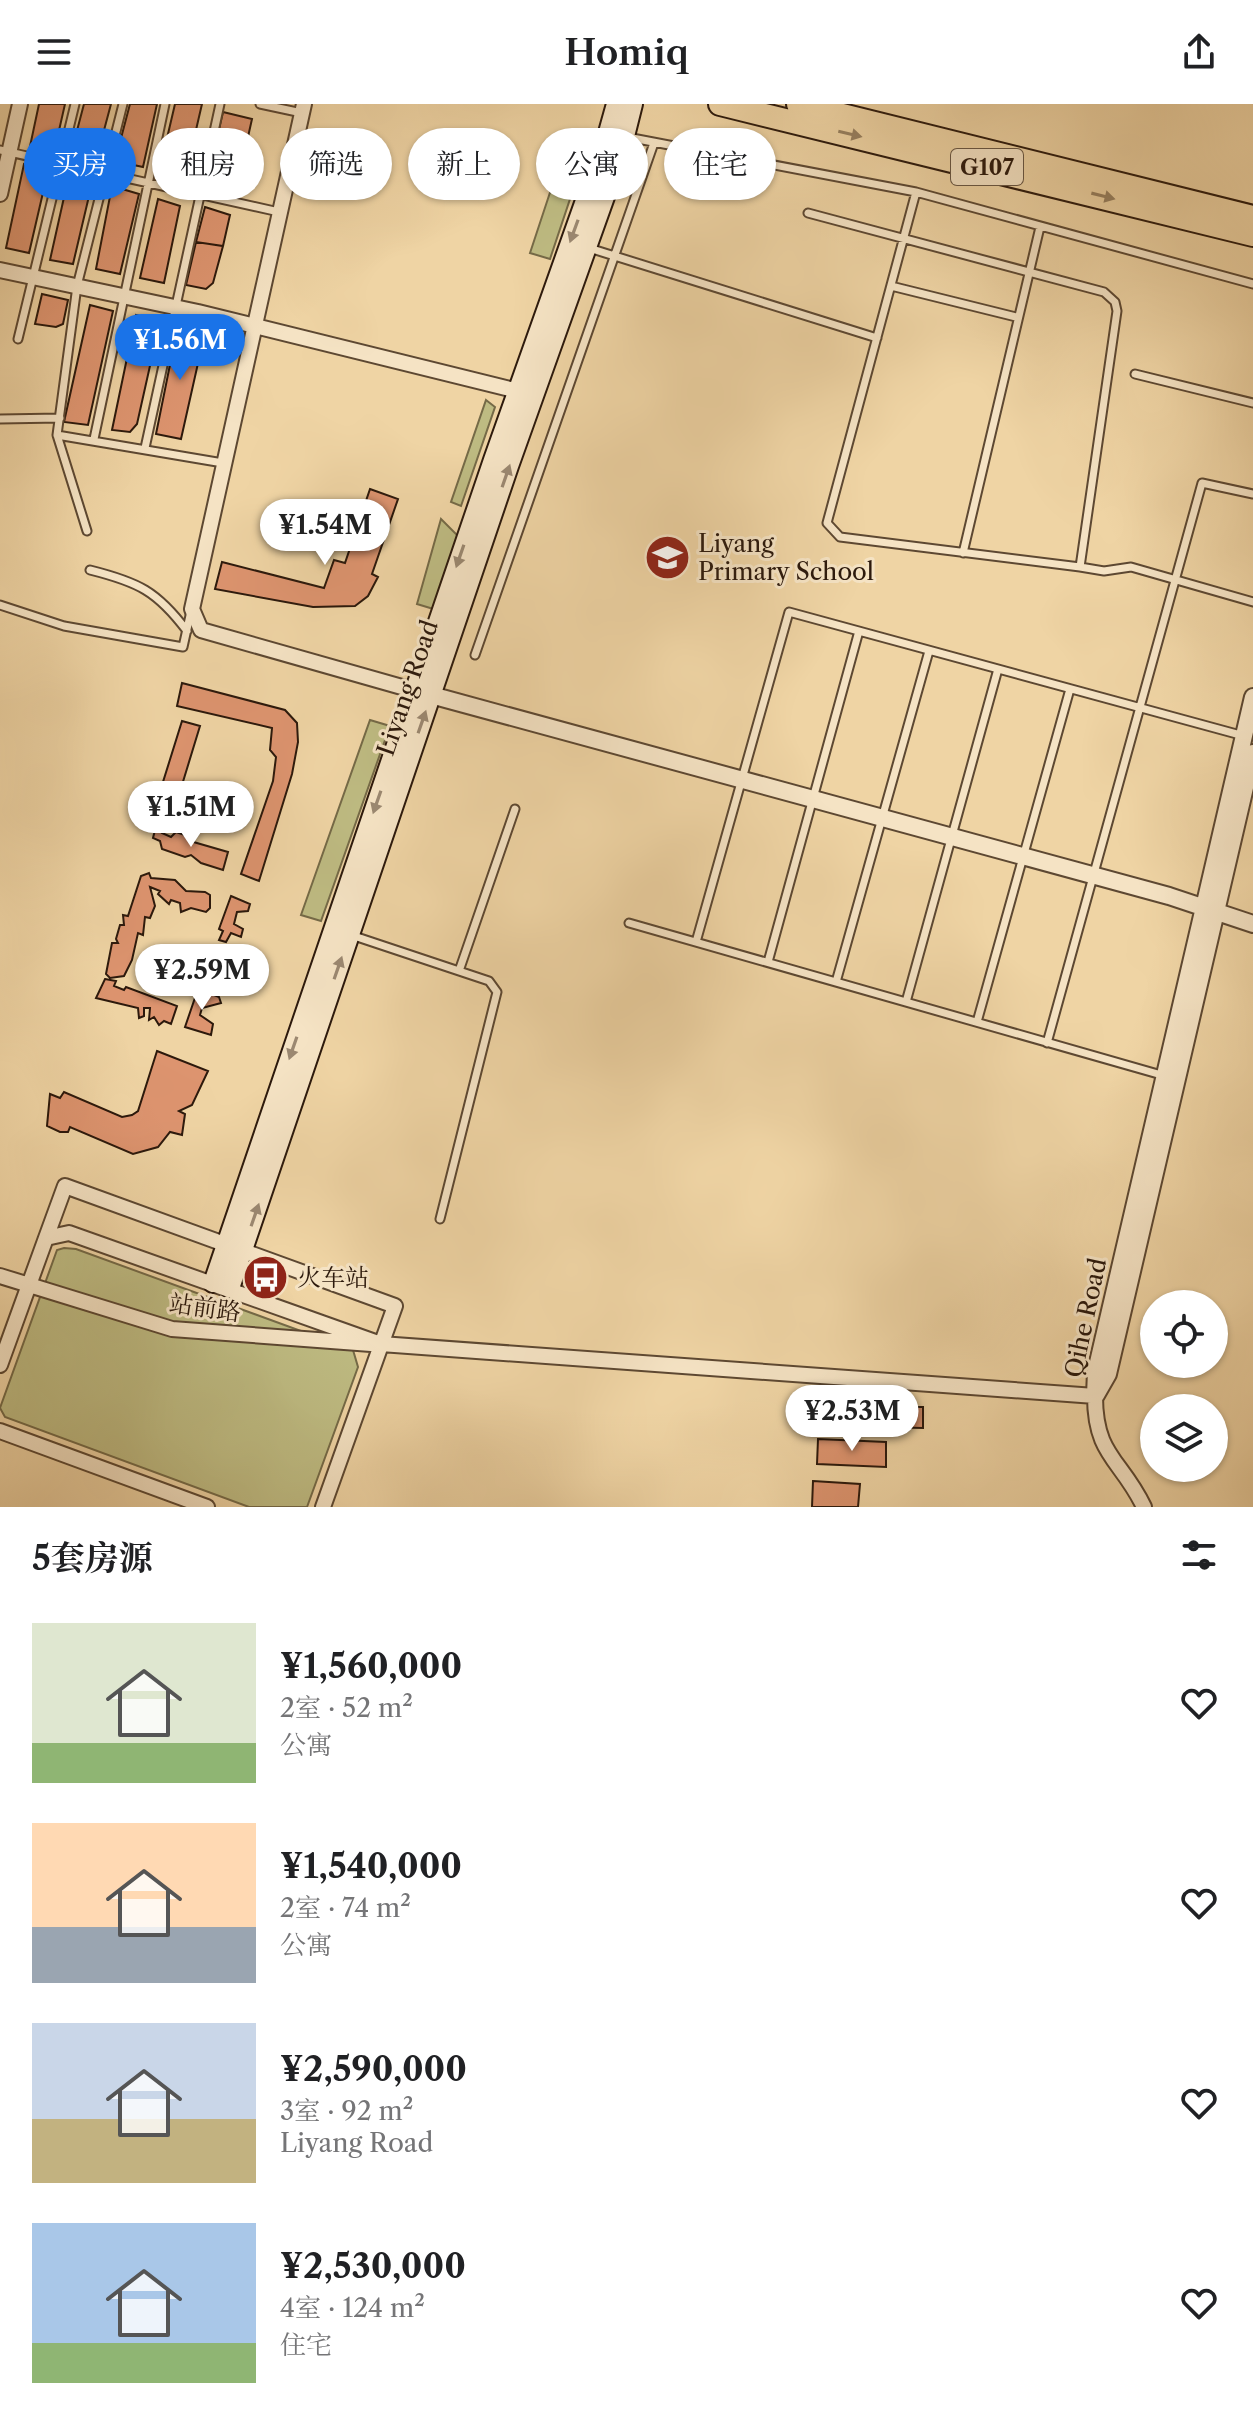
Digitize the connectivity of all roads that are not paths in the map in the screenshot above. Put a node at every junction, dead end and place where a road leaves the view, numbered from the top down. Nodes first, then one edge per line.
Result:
1 (20, 104) edge
2 (75, 104) edge
3 (123, 104) edge
4 (165, 104) edge
5 (220, 104) edge
6 (260, 104) edge
7 (616, 104) edge
8 (633, 104) edge
9 (720, 104) edge
10 (798, 104) edge
11 (303, 109) edge
12 (70, 128) edge
13 (117, 128) edge
14 (215, 128) edge
15 (627, 128) edge
16 (648, 142) edge
17 (654, 143) junction
18 (5, 151) edge
19 (136, 180) edge
20 (149, 183) junction
21 (152, 184) edge
22 (916, 192) junction
23 (0, 194) edge
24 (53, 200) edge
25 (98, 200) edge
26 (199, 200) edge
27 (223, 200) edge
28 (603, 200) edge
29 (279, 212) junction
30 (808, 213) dead end
31 (1253, 217) edge
32 (1040, 227) junction
33 (1253, 235) edge
34 (904, 239) junction
35 (587, 248) junction
36 (614, 256) junction
37 (0, 270) edge
38 (1027, 271) junction
39 (35, 277) junction
40 (1253, 284) edge
41 (77, 286) junction
42 (891, 286) junction
43 (125, 296) junction
44 (175, 307) junction
45 (1016, 317) junction
46 (254, 326) junction
47 (877, 338) junction
48 (18, 339) dead end
49 (1135, 374) dead end
50 (518, 391) junction
51 (1253, 403) edge
52 (60, 418) junction
53 (0, 419) edge
54 (57, 435) junction
55 (94, 439) junction
56 (145, 448) junction
57 (223, 463) junction
58 (1253, 494) edge
59 (87, 531) dead end
60 (963, 553) junction
61 (1080, 567) junction
62 (90, 570) dead end
63 (1175, 580) junction
64 (1253, 602) edge
65 (0, 605) edge
66 (192, 609) junction
67 (187, 631) junction
68 (859, 631) junction
69 (929, 651) junction
70 (475, 655) dead end
71 (998, 669) junction
72 (1070, 689) junction
73 (423, 692) junction
74 (1253, 697) edge
75 (1140, 708) junction
76 (1244, 736) junction
77 (1253, 753) edge
78 (742, 779) junction
79 (813, 799) junction
80 (515, 809) dead end
81 (882, 818) junction
82 (952, 836) junction
83 (1023, 856) junction
84 (1094, 875) junction
85 (1211, 910) junction
86 (629, 923) dead end
87 (1253, 924) edge
88 (350, 935) junction
89 (696, 942) junction
90 (768, 962) junction
91 (459, 971) junction
92 (836, 982) junction
93 (906, 1002) junction
94 (977, 1022) junction
95 (1047, 1043) junction
96 (1166, 1077) junction
97 (440, 1219) dead end
98 (46, 1238) junction
99 (234, 1248) junction
100 (0, 1276) edge
101 (29, 1284) junction
102 (222, 1286) junction
103 (381, 1344) junction
104 (0, 1365) edge
105 (1095, 1396) junction
106 (0, 1431) edge
107 (207, 1507) edge
108 (323, 1507) edge
109 (1144, 1507) edge

1 - 18 street
2 - 12 lane
3 - 13 lane
4 - 20 lane
5 - 14 lane
6 - 11 lane
7 -> 50 main road, Liyang Road
8 - 15 main road, Liyang Road
9 -> 33 highway, G107
10 - 31 highway, G107
11 - 29 street
16 - 17 lane
17 - 22 lane
17 - 36 lane
18 - 23 street
19 - 20 lane
20 - 21 lane
20 - 43 lane
22 - 32 lane
22 - 34 lane
24 - 39 lane
25 - 41 lane
26 - 44 lane
27 - 29 lane
28 - 35 main road, Liyang Road
29 - 46 street
30 - 34 lane
32 - 38 lane
32 - 40 lane
34 - 38 lane
34 - 42 lane
35 - 36 lane
73 -> 35 main road, Liyang Road
36 - 47 lane
36 - 70 lane
37 - 39 street
38 - 45 lane
38 - 61 lane
39 - 41 street
39 - 48 lane
41 - 43 street
41 - 52 lane
42 - 45 lane
42 - 47 lane
43 - 44 street
43 - 55 lane
44 - 46 street
44 - 56 lane
45 - 60 lane
46 - 50 street
46 - 57 street
47 - 60 lane
49 - 51 lane
50 -> 73 main road, Liyang Road
52 - 53 lane
52 - 54 lane
54 - 55 lane
54 - 59 lane
55 - 56 lane
56 - 57 lane
57 - 66 street
58 - 63 lane
60 - 61 lane
61 - 63 lane
62 - 67 lane
63 - 64 lane
63 - 75 lane
65 - 67 lane
66 - 67 lane
66 - 73 street
68 - 69 lane
68 - 78 lane
68 - 79 lane
69 - 71 lane
69 - 81 lane
71 - 72 lane
71 - 82 lane
72 - 75 lane
72 - 83 lane
73 - 78 street
88 -> 73 main road, Liyang Road
73 -> 99 main road, Liyang Road
74 - 76 street, Qihe Road
75 - 76 lane
75 - 84 lane
76 - 85 street, Qihe Road
77 - 85 street, Qihe Road
78 - 79 street
78 - 89 lane
79 - 81 street
79 - 90 lane
80 - 91 lane
81 - 82 street
81 - 92 lane
82 - 83 street
82 - 93 lane
83 - 84 street
83 - 94 lane
84 - 85 street
84 - 95 lane
85 - 87 street
85 - 96 street, Qihe Road
85 - 105 street, Qihe Road
86 - 89 lane
88 - 91 lane
99 -> 88 main road, Liyang Road
89 - 90 lane
90 - 92 lane
91 - 97 lane
92 - 93 lane
93 - 94 lane
94 - 95 lane
95 - 96 lane
96 - 105 street, Qihe Road
98 - 99 street
98 - 101 street
98 - 102 street
99 - 102 main road, Liyang Road
99 - 103 street
100 - 101 street, 站前路
101 - 103 street, 站前路
101 - 104 street
102 - 103 street
103 - 105 street, 站前路
103 - 108 street
105 - 109 street
106 - 107 street

